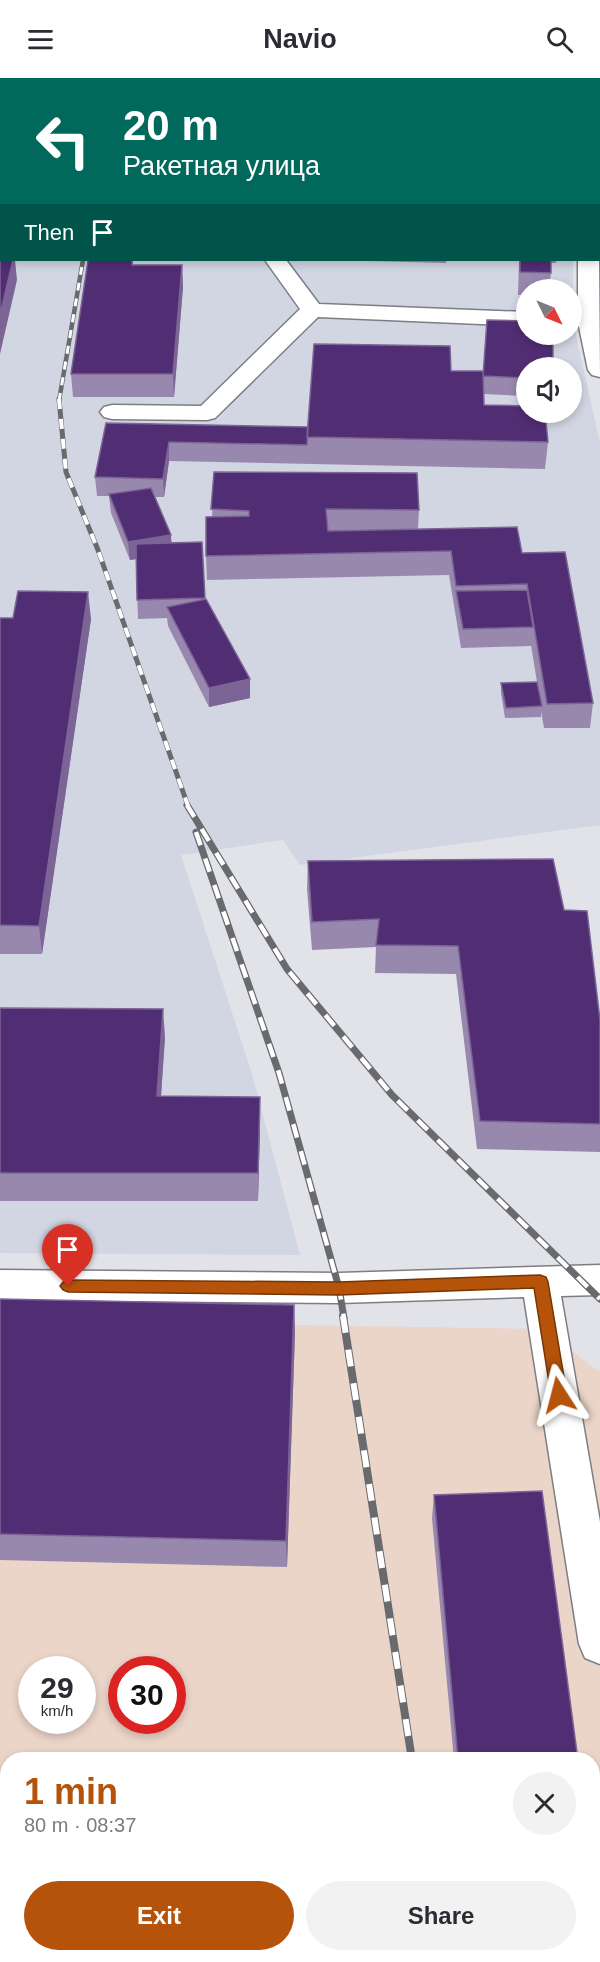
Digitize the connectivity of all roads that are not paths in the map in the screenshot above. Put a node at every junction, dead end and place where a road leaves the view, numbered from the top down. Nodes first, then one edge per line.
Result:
1 (276, 261) edge
2 (588, 261) edge
3 (582, 306) edge
4 (312, 310) junction
5 (516, 319) edge
6 (582, 327) edge
7 (600, 370) edge
8 (112, 412) dead end
9 (600, 1280) edge
10 (540, 1282) junction
11 (0, 1285) edge
12 (600, 1644) edge

1 - 4 street
2 - 3 street
4 - 5 street
4 - 8 street
6 - 7 street
9 - 10 street
10 - 11 street
10 - 12 street

